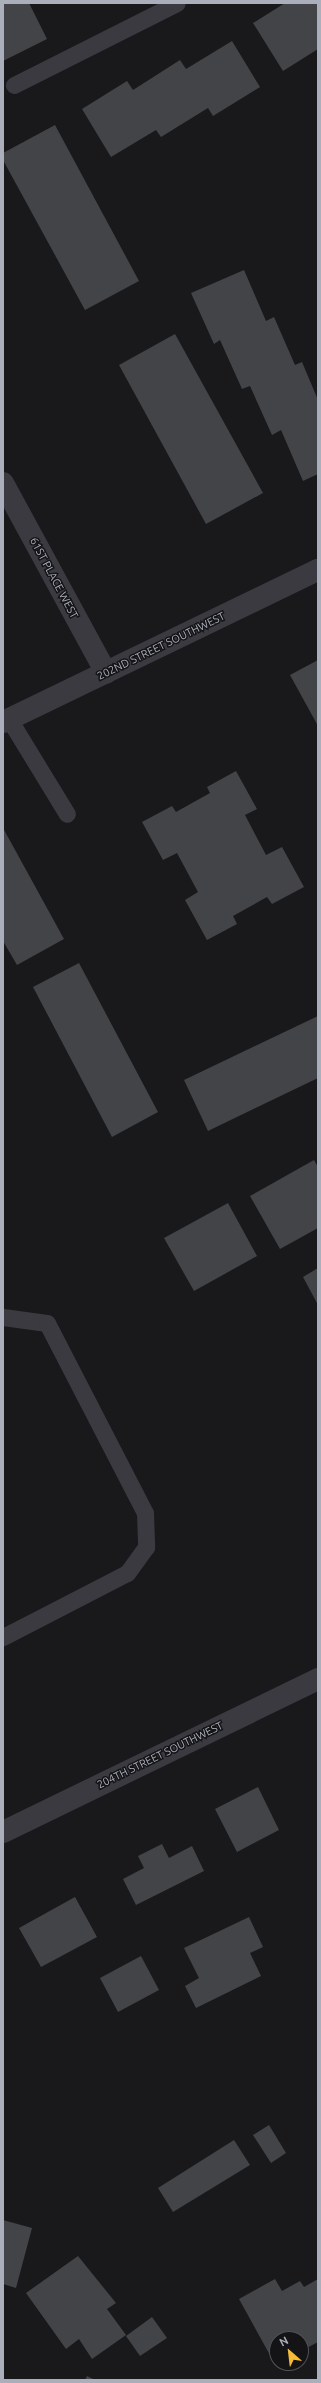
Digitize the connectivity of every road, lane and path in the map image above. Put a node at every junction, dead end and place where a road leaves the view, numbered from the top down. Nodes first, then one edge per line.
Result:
1 (177, 3) edge
2 (14, 85) dead end
3 (3, 483) edge
4 (318, 570) edge
5 (106, 672) junction
6 (6, 721) edge
7 (67, 814) dead end
8 (3, 1317) edge
9 (3, 1637) edge
10 (318, 1679) edge
11 (3, 1832) edge

1 - 2 lane
3 - 5 street, 61ST PLACE WEST
4 - 5 street, 202ND STREET SOUTHWEST
5 - 6 street, 202ND STREET SOUTHWEST
6 - 7 lane
8 - 9 lane
10 - 11 street, 204TH STREET SOUTHWEST

